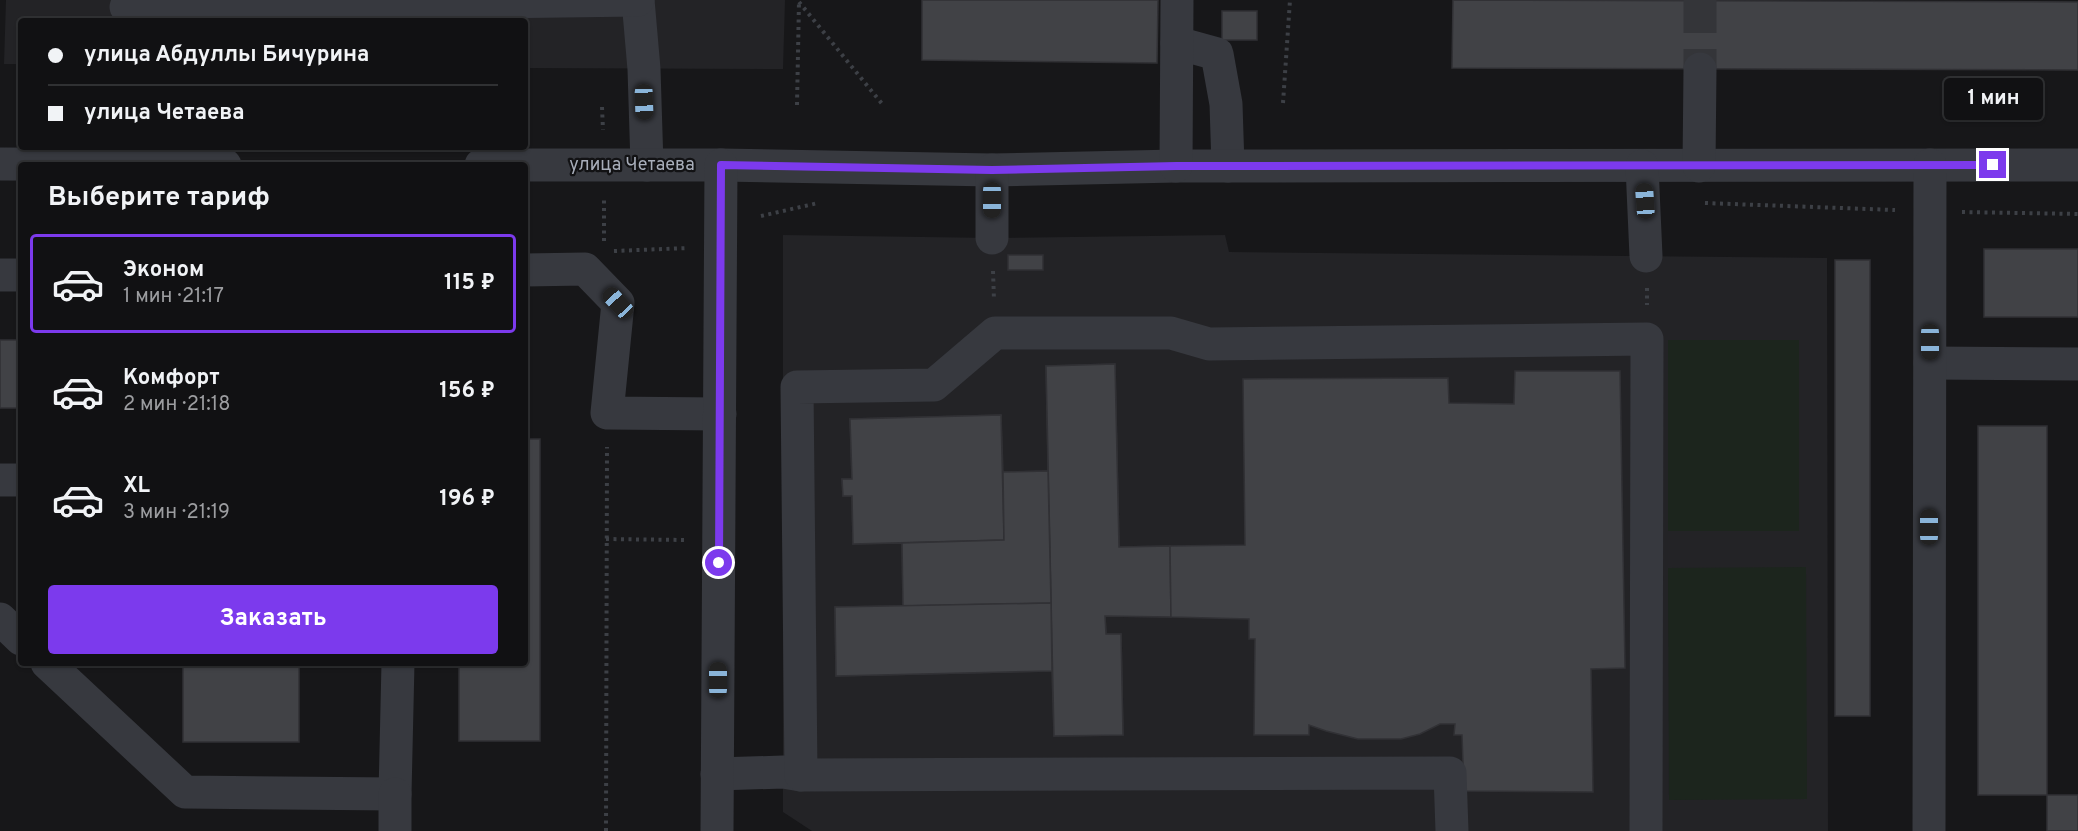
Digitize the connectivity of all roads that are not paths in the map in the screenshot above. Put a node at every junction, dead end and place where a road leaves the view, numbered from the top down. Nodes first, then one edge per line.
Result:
1 (638, 0) edge
2 (1177, 0) edge
3 (126, 9) edge
4 (1177, 43) junction
5 (1700, 69) tunnel mouth
6 (0, 164) edge
7 (18, 164) edge
8 (528, 165) edge
9 (647, 165) junction
10 (721, 165) junction
11 (1930, 165) junction
12 (2078, 165) edge
13 (1176, 166) junction
14 (1228, 166) junction
15 (1642, 166) junction
16 (1699, 166) junction
17 (992, 170) junction
18 (992, 238) road end
19 (1646, 256) road end
20 (528, 270) edge
21 (0, 275) edge
22 (18, 275) edge
23 (1930, 363) junction
24 (2078, 364) edge
25 (720, 414) junction
26 (0, 480) edge
27 (18, 480) edge
28 (0, 619) edge
29 (18, 636) edge
30 (50, 666) edge
31 (398, 666) edge
32 (717, 774) junction
33 (801, 775) junction
34 (395, 794) junction
35 (395, 831) edge
36 (717, 831) edge
37 (1452, 831) edge
38 (1646, 831) edge
39 (1929, 831) edge

1 - 3 street
1 - 9 street
2 - 4 street
4 - 13 street
4 - 14 street
5 - 16 street
6 - 7 street
8 - 9 street, улица Четаева
9 - 10 street, улица Четаева
10 - 17 street, улица Четаева
10 - 25 street
11 - 12 street, улица Четаева
11 - 16 street, улица Четаева
11 - 23 street
13 - 14 street, улица Четаева
13 - 17 street, улица Четаева
14 - 15 street, улица Четаева
15 - 16 street, улица Четаева
15 - 19 street
17 - 18 street
20 - 25 street
21 - 22 street
23 - 24 street
23 - 39 street
25 - 32 street
26 - 27 street
28 - 29 street
30 - 34 street
31 - 34 street
32 - 33 street
32 - 36 street
33 - 37 street
33 - 38 street
34 - 35 street

